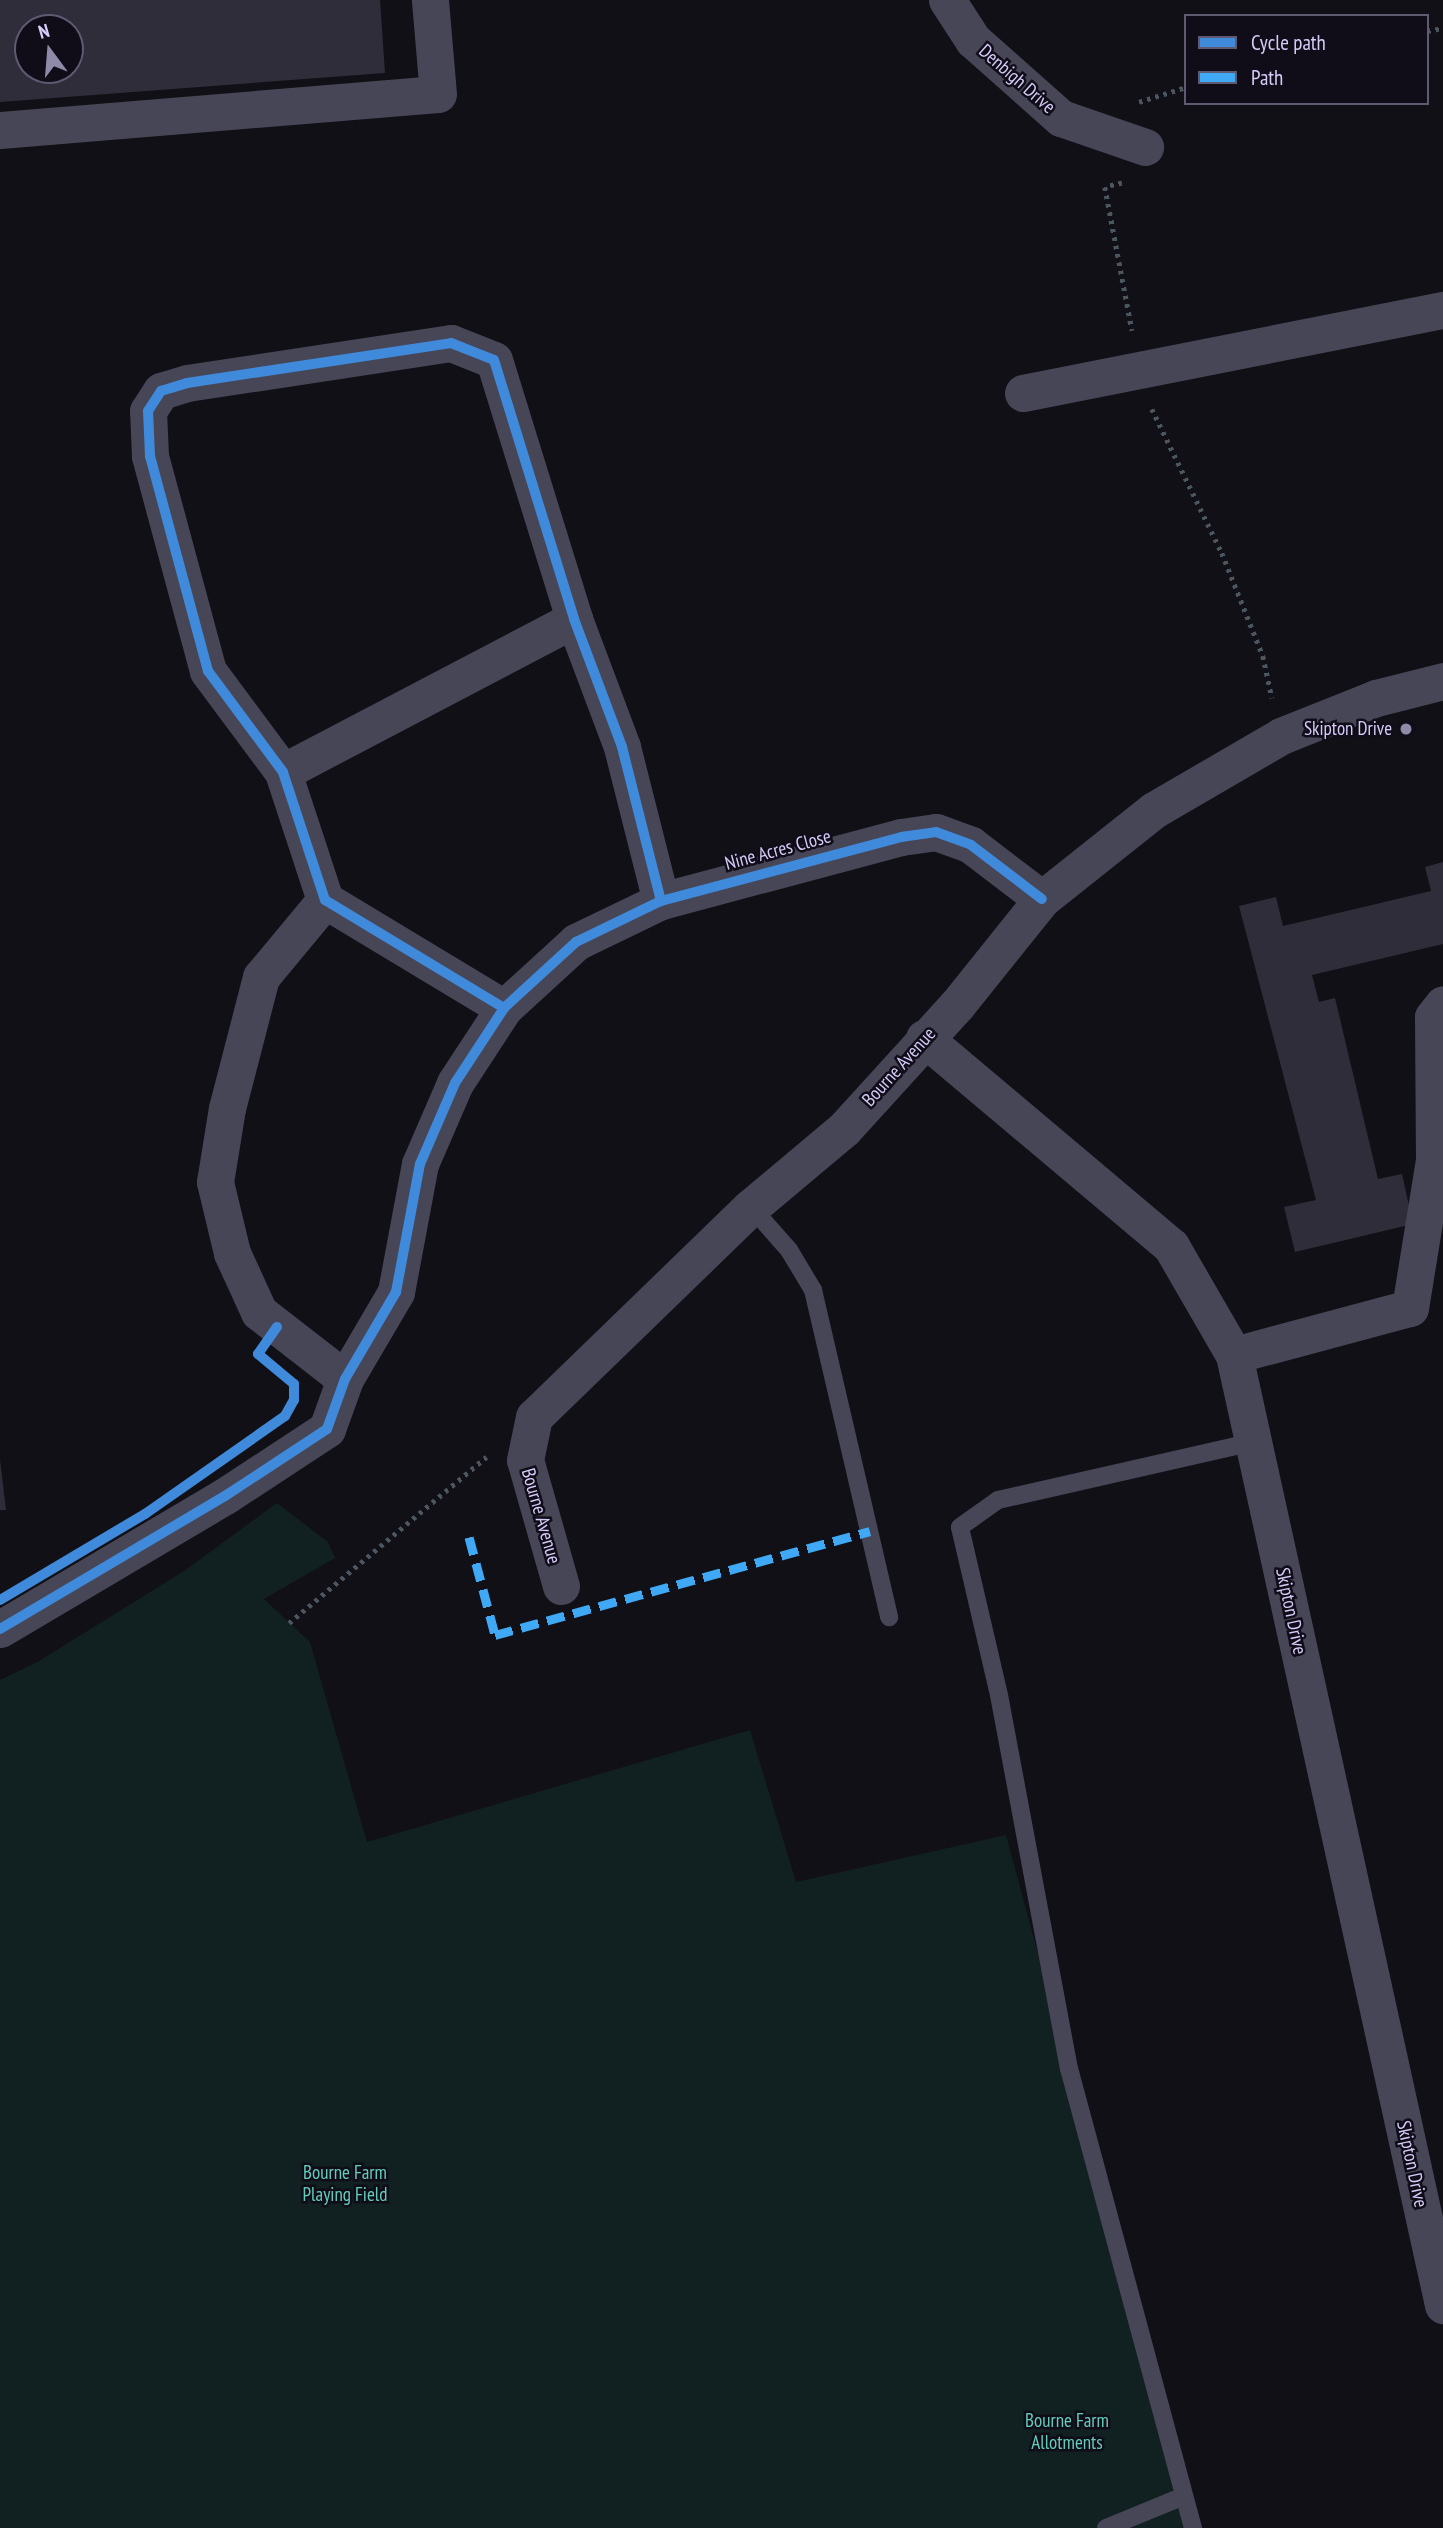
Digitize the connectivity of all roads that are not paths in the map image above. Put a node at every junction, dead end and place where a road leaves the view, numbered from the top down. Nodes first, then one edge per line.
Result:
1 (430, 0) edge
2 (947, 0) edge
3 (0, 130) edge
4 (1145, 147) dead end
5 (1443, 310) edge
6 (1023, 393) dead end
7 (574, 619) junction
8 (1443, 681) edge
9 (283, 772) junction
10 (1042, 899) junction
11 (325, 900) junction
12 (661, 901) junction
13 (516, 996) junction
14 (1443, 1004) edge
15 (924, 1038) junction
16 (751, 1207) junction
17 (1234, 1355) junction
18 (345, 1378) junction
19 (1254, 1442) junction
20 (561, 1586) dead end
21 (890, 1618) dead end
22 (0, 1629) edge
23 (1443, 2305) edge
24 (1184, 2496) junction
25 (1106, 2528) edge
26 (1193, 2528) edge

1 - 3 street
2 - 4 street, Denbigh Drive
5 - 6 street
7 - 9 street
7 - 9 street
7 - 12 street
8 - 10 street, Bourne Avenue
9 - 11 street
10 - 12 street, Nine Acres Close
10 - 15 street, Bourne Avenue
11 - 13 street
11 - 18 street
12 - 13 street, Nine Acres Close
13 - 18 street, Nine Acres Close
14 - 17 street
15 - 16 street, Bourne Avenue
15 - 17 street, Skipton Drive
16 - 20 street, Bourne Avenue
16 - 21 lane
17 - 19 street, Skipton Drive
18 - 22 street, Nine Acres Close
19 - 23 street, Skipton Drive
19 - 24 lane
24 - 25 lane
24 - 26 lane

